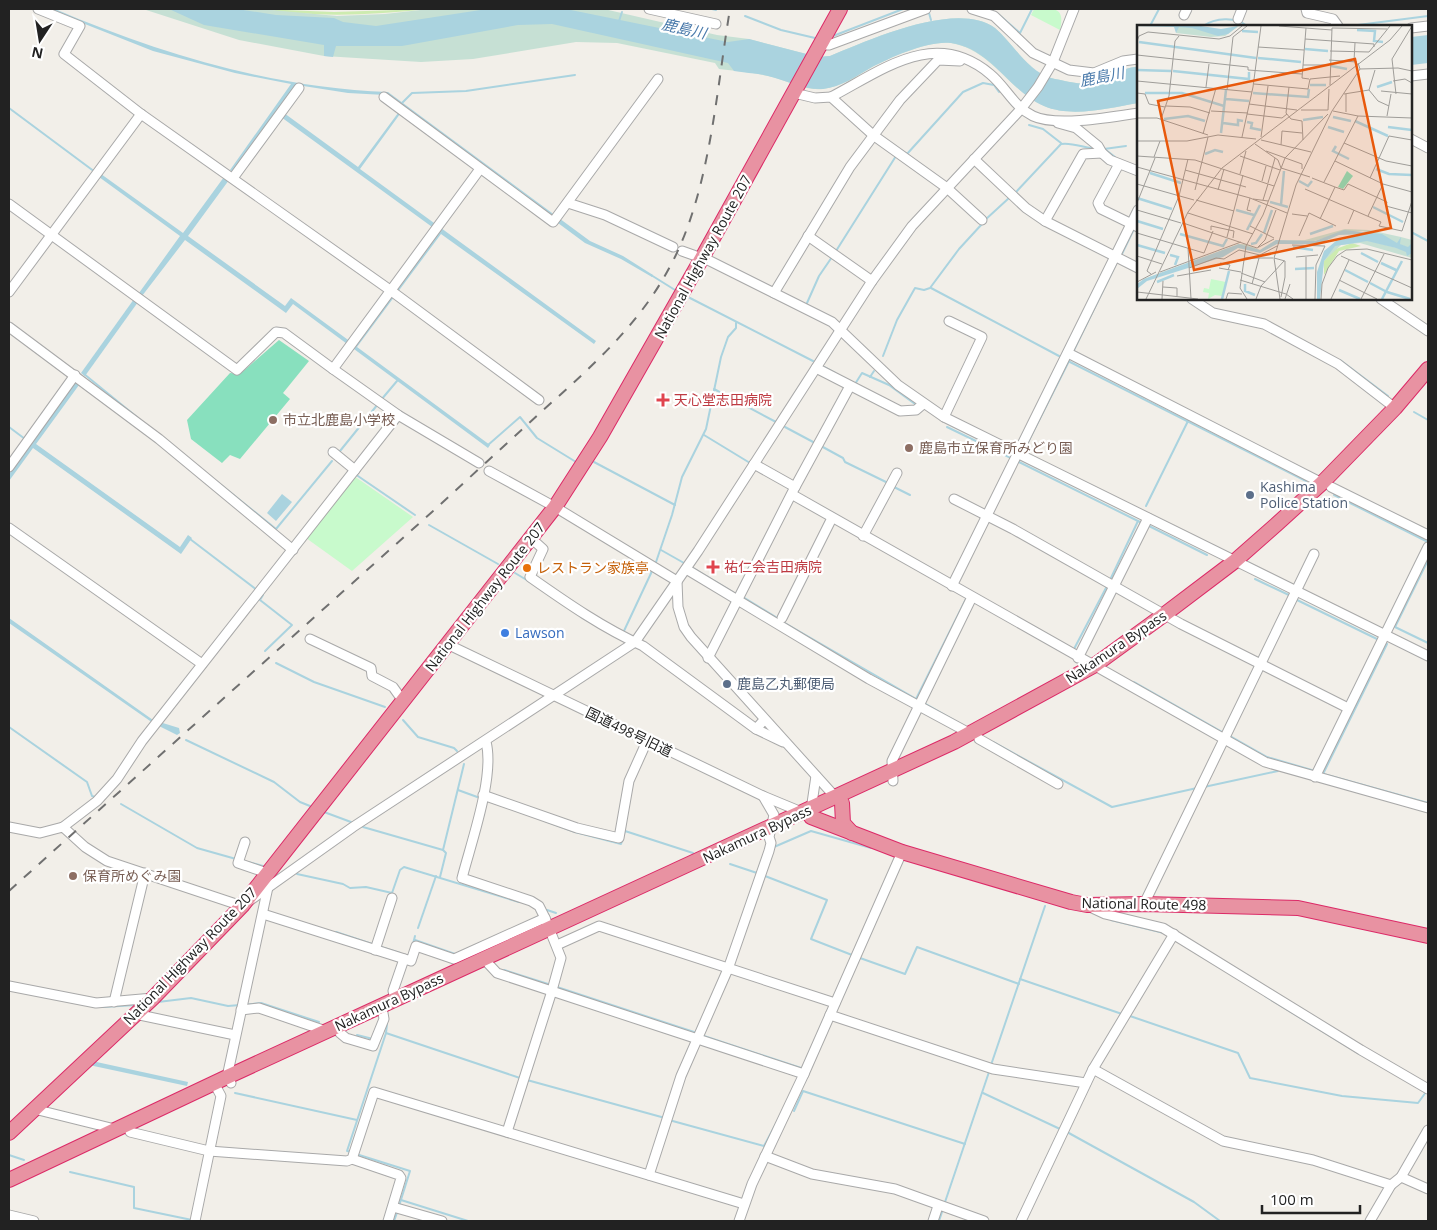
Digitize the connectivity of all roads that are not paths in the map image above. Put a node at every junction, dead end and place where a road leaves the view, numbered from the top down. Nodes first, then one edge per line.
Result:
1 (38, 9) edge
2 (649, 9) edge
3 (840, 9) edge
4 (926, 9) edge
5 (972, 9) edge
6 (1074, 9) edge
7 (1241, 9) edge
8 (1306, 9) edge
9 (1238, 18) dead end
10 (716, 24) dead end
11 (1337, 25) edge
12 (1428, 26) edge
13 (1412, 28) edge
14 (819, 48) junction
15 (1137, 59) edge
16 (960, 61) dead end
17 (1051, 66) junction
18 (1428, 74) edge
19 (1412, 76) edge
20 (658, 79) dead end
21 (298, 88) dead end
22 (794, 93) junction
23 (384, 97) dead end
24 (831, 98) junction
25 (1024, 106) junction
26 (1137, 113) edge
27 (141, 114) junction
28 (1048, 119) junction
29 (873, 135) junction
30 (1412, 140) edge
31 (1428, 148) edge
32 (1100, 150) junction
33 (974, 159) junction
34 (1119, 164) junction
35 (480, 169) junction
36 (1137, 171) edge
37 (232, 178) junction
38 (947, 188) junction
39 (568, 203) junction
40 (9, 204) edge
41 (982, 220) dead end
42 (1045, 221) junction
43 (1135, 226) edge
44 (52, 234) junction
45 (808, 236) junction
46 (673, 247) dead end
47 (682, 250) dead end
48 (1119, 257) junction
49 (702, 258) junction
50 (1137, 267) edge
51 (872, 281) junction
52 (9, 292) edge
53 (394, 293) junction
54 (774, 293) junction
55 (1194, 300) edge
56 (1382, 300) edge
57 (949, 321) dead end
58 (9, 327) edge
59 (840, 330) junction
60 (1428, 331) edge
61 (1071, 355) junction
62 (816, 368) junction
63 (333, 369) junction
64 (1428, 369) edge
65 (75, 376) junction
66 (1428, 383) edge
67 (850, 386) junction
68 (539, 400) dead end
69 (923, 404) junction
70 (1395, 408) junction
71 (398, 415) junction
72 (944, 417) junction
73 (333, 452) dead end
74 (1018, 454) junction
75 (479, 463) dead end
76 (754, 464) junction
77 (9, 467) edge
78 (489, 471) dead end
79 (353, 472) junction
80 (896, 473) dead end
81 (1327, 485) junction
82 (794, 491) junction
83 (954, 499) dead end
84 (555, 507) junction
85 (986, 516) junction
86 (832, 518) junction
87 (1146, 522) junction
88 (9, 528) edge
89 (865, 532) junction
90 (1428, 535) edge
91 (532, 539) junction
92 (1428, 547) edge
93 (293, 550) junction
94 (1314, 554) dead end
95 (1238, 563) junction
96 (686, 569) junction
97 (677, 580) junction
98 (954, 582) junction
99 (1114, 586) junction
100 (1294, 595) junction
101 (740, 597) junction
102 (972, 597) junction
103 (664, 601) junction
104 (678, 607) junction
105 (1169, 616) junction
106 (782, 618) dead end
107 (310, 638) dead end
108 (1382, 639) junction
109 (635, 642) junction
110 (447, 644) junction
111 (1428, 656) edge
112 (708, 658) junction
113 (1078, 658) junction
114 (202, 664) junction
115 (1261, 664) junction
116 (1097, 666) junction
117 (554, 696) junction
118 (403, 701) junction
119 (921, 701) junction
120 (1348, 708) junction
121 (764, 720) junction
122 (756, 729) junction
123 (975, 737) junction
124 (1225, 740) junction
125 (647, 741) junction
126 (486, 742) junction
127 (786, 743) junction
128 (816, 776) junction
129 (892, 776) junction
130 (1315, 777) junction
131 (1058, 784) dead end
132 (763, 796) junction
133 (482, 799) junction
134 (839, 800) junction
135 (1428, 808) edge
136 (808, 813) junction
137 (9, 827) edge
138 (63, 828) junction
139 (770, 832) junction
140 (852, 833) junction
141 (245, 842) dead end
142 (902, 852) junction
143 (145, 873) junction
144 (268, 873) junction
145 (268, 887) junction
146 (392, 898) dead end
147 (1144, 904) junction
148 (1087, 905) junction
149 (242, 906) junction
150 (263, 914) junction
151 (551, 931) junction
152 (1174, 934) junction
153 (1428, 936) edge
154 (375, 950) junction
155 (404, 959) junction
156 (460, 962) junction
157 (486, 962) junction
158 (726, 968) junction
159 (9, 986) edge
160 (552, 990) junction
161 (153, 998) junction
162 (395, 999) junction
163 (114, 1002) junction
164 (835, 1003) junction
165 (242, 1006) junction
166 (383, 1013) junction
167 (136, 1014) junction
168 (830, 1015) junction
169 (333, 1032) junction
170 (235, 1036) junction
171 (700, 1036) junction
172 (1092, 1069) junction
173 (804, 1074) junction
174 (223, 1083) junction
175 (1086, 1083) junction
176 (1428, 1089) edge
177 (34, 1109) junction
178 (115, 1129) junction
179 (1428, 1130) edge
180 (130, 1132) junction
181 (507, 1132) junction
182 (9, 1133) edge
183 (209, 1151) junction
184 (353, 1155) junction
185 (765, 1156) junction
186 (649, 1175) junction
187 (11, 1177) edge
188 (1401, 1177) junction
189 (1391, 1185) junction
190 (1428, 1189) edge
191 (9, 1190) edge
192 (744, 1204) junction
193 (942, 1207) junction
194 (397, 1208) junction
195 (9, 1215) edge
196 (195, 1220) edge
197 (34, 1221) edge
198 (388, 1221) edge
199 (442, 1221) edge
200 (739, 1221) edge
201 (933, 1221) edge
202 (984, 1221) edge
203 (1021, 1221) edge
204 (1370, 1221) edge

1 - 27 street
2 - 10 street
3 - 14 highway, National Highway Route 207
4 - 14 street
5 - 17 street
6 - 17 street
7 - 9 street
8 - 11 street
12 - 13 street
14 - 22 highway, National Highway Route 207
15 - 17 street
16 - 29 street
17 - 25 street
18 - 19 street
20 - 39 street
21 - 37 street
22 - 24 street
22 - 49 highway, National Highway Route 207
23 - 35 street
24 - 25 street
24 - 29 street
25 - 28 street
25 - 33 street
26 - 28 street
27 - 37 street
27 - 44 street
28 - 32 street
29 - 38 street
29 - 45 street
30 - 31 street
32 - 34 street
32 - 42 street
33 - 38 street
33 - 42 street
34 - 36 street
34 - 43 street
35 - 39 street
35 - 53 street
37 - 53 street
38 - 41 street
38 - 51 street
39 - 46 street
40 - 44 street
42 - 48 street
43 - 48 street
44 - 52 street
44 - 63 street
45 - 51 street
45 - 54 street
47 - 49 street
48 - 50 street
48 - 61 street
49 - 54 street
49 - 84 highway, National Highway Route 207
51 - 59 street
53 - 63 street
53 - 68 street
54 - 59 street
55 - 70 street
56 - 60 street
57 - 72 street
58 - 65 street
59 - 62 street
59 - 69 street
61 - 74 street
61 - 81 street
62 - 67 street
62 - 76 street
63 - 71 street
64 - 70 highway, Nakamura Bypass
65 - 77 street
65 - 93 street
66 - 81 highway, Nakamura Bypass
67 - 69 street
67 - 82 street
69 - 72 street
70 - 81 highway, Nakamura Bypass
71 - 75 street
71 - 79 street
72 - 74 street
73 - 79 street
74 - 85 street
74 - 87 street
76 - 82 street
76 - 96 street
78 - 84 street
79 - 93 street
80 - 89 street
81 - 90 street
81 - 95 highway, Nakamura Bypass
82 - 86 street
82 - 101 street
83 - 85 street
84 - 91 highway, National Highway Route 207
84 - 97 street
85 - 98 street
85 - 99 street
86 - 89 street
86 - 106 street
87 - 95 street
87 - 99 street
88 - 114 street
89 - 98 street
91 - 109 street
91 - 110 highway, National Highway Route 207
92 - 108 street
93 - 114 street
94 - 100 street
95 - 100 street
95 - 105 highway, Nakamura Bypass
96 - 97 street
96 - 101 street
97 - 103 street
97 - 104 street
98 - 102 street
99 - 105 street
99 - 113 street
100 - 108 street
100 - 115 street
101 - 112 street
101 - 119 street
102 - 113 street
102 - 119 street
103 - 104 street
103 - 109 street
104 - 112 street
105 - 115 street
105 - 116 highway, Nakamura Bypass
107 - 118 street
108 - 111 street
108 - 120 street
109 - 117 street
109 - 122 street
110 - 117 street, 国道498号旧道
110 - 118 highway, National Highway Route 207
112 - 121 street
113 - 116 street
114 - 138 street
115 - 120 street
115 - 124 street
116 - 123 highway, Nakamura Bypass
116 - 124 street
117 - 125 street, 国道498号旧道
117 - 126 street
118 - 144 highway, National Highway Route 207
119 - 123 street
119 - 129 street
120 - 130 street
121 - 122 street
121 - 127 street
122 - 127 street
123 - 129 highway, Nakamura Bypass
123 - 131 street
124 - 130 street
124 - 147 street
125 - 132 street, 国道498号旧道
125 - 133 street
126 - 133 street
126 - 145 street
127 - 128 street
128 - 134 street
128 - 136 street
129 - 134 highway, Nakamura Bypass
130 - 135 street
132 - 136 street, 国道498号旧道
132 - 139 street
133 - 151 street
134 - 136 highway, Nakamura Bypass
134 - 140 highway
136 - 139 highway, Nakamura Bypass
136 - 140 highway, National Route 498
137 - 138 street
138 - 143 street
139 - 151 highway, Nakamura Bypass
139 - 158 street
140 - 142 highway, National Route 498
141 - 144 street
142 - 148 highway, National Route 498
142 - 164 street
143 - 149 street
143 - 163 street
144 - 149 highway, National Highway Route 207
145 - 149 street
145 - 150 street
146 - 154 street
147 - 148 highway, National Route 498
147 - 153 highway, National Route 498
148 - 152 street
149 - 161 highway, National Highway Route 207
150 - 154 street
150 - 165 street
151 - 156 street
151 - 157 highway, Nakamura Bypass
151 - 158 street
151 - 160 street
152 - 172 street
152 - 176 street
154 - 155 street
155 - 156 street
155 - 162 street
156 - 157 highway, Nakamura Bypass
156 - 162 highway, Nakamura Bypass
157 - 160 street
157 - 166 highway, Nakamura Bypass
158 - 164 street
158 - 171 street
159 - 163 street
160 - 171 street
160 - 181 street
161 - 163 street
161 - 167 highway, National Highway Route 207
162 - 169 highway, Nakamura Bypass
164 - 168 street
165 - 169 street
165 - 170 street
166 - 169 highway, Nakamura Bypass
166 - 169 street
167 - 170 street
167 - 177 highway, National Highway Route 207
168 - 173 street
168 - 175 street
169 - 174 highway, Nakamura Bypass
170 - 174 street
171 - 173 street
171 - 186 street
172 - 175 street
172 - 189 street
173 - 185 street
174 - 178 highway, Nakamura Bypass
174 - 180 highway, Nakamura Bypass
174 - 183 street
175 - 203 street
177 - 178 street
177 - 182 highway, National Highway Route 207
178 - 187 highway, Nakamura Bypass
179 - 188 street
180 - 183 street
180 - 191 highway, Nakamura Bypass
181 - 184 street
181 - 186 street
183 - 184 street
183 - 196 street
184 - 194 street
185 - 192 street
185 - 193 street
186 - 192 street
188 - 189 street
188 - 190 street
189 - 204 street
192 - 200 street
193 - 201 street
193 - 202 street
194 - 198 street
194 - 199 street
195 - 197 street

